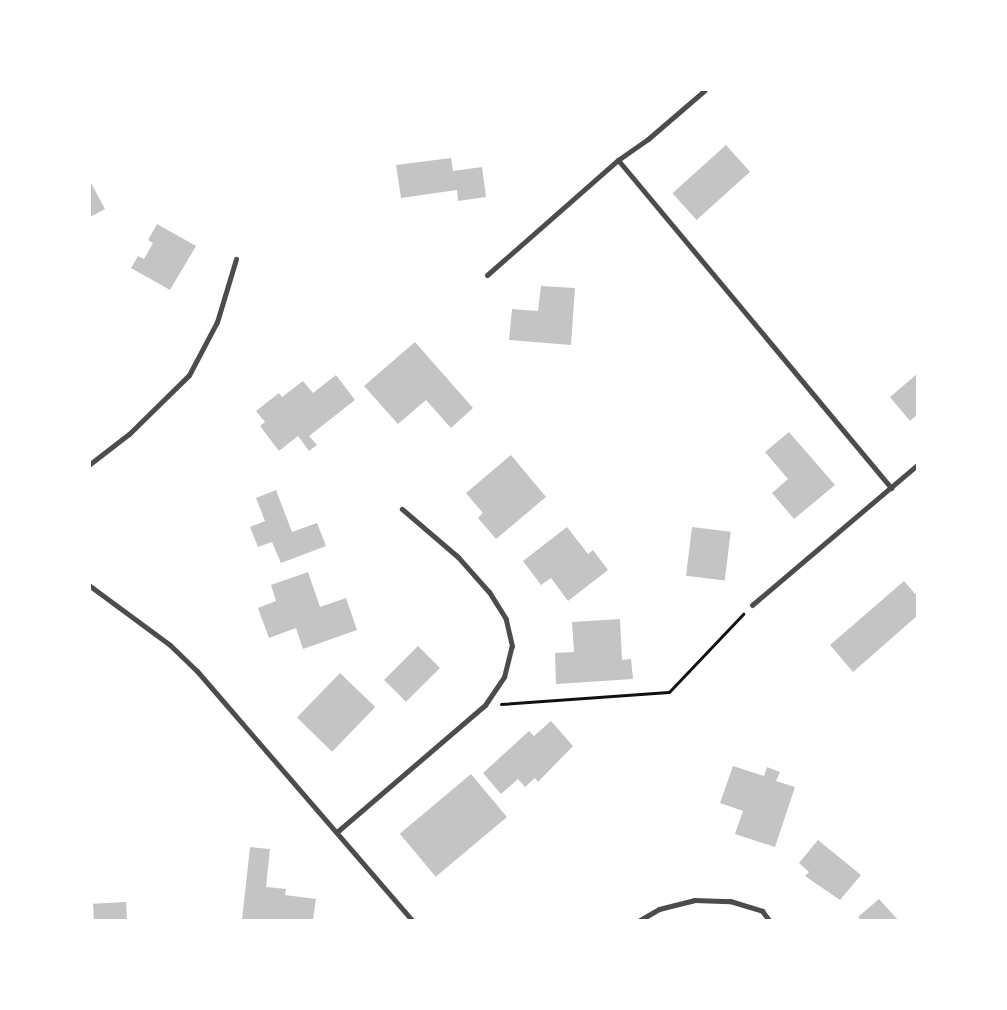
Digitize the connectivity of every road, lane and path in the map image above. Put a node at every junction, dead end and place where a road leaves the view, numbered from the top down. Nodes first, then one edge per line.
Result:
1 (705, 90) edge
2 (618, 160) junction
3 (236, 259) dead end
4 (487, 275) dead end
5 (90, 464) edge
6 (917, 465) edge
7 (891, 488) junction
8 (402, 509) dead end
9 (90, 586) edge
10 (752, 605) joint
11 (486, 705) junction
12 (338, 831) junction
13 (412, 920) edge
14 (640, 920) edge
15 (770, 920) edge

1 - 2 street
2 - 4 street
2 - 7 street
3 - 5 street
6 - 7 street
7 - 10 street
8 - 11 street
9 - 12 street
10 - 11 path
11 - 12 street
12 - 13 street
14 - 15 street

